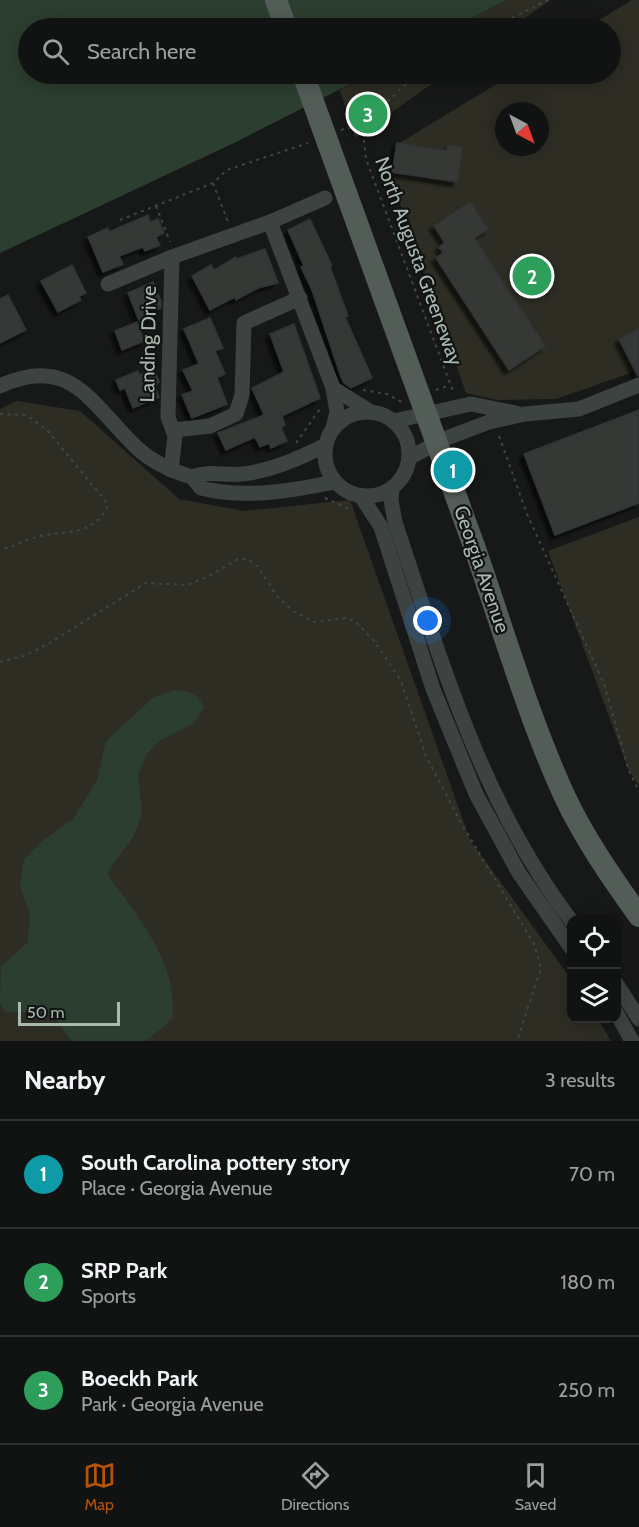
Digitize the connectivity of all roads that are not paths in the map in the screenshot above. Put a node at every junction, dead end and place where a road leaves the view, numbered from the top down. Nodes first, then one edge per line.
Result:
1 (276, 0) edge
2 (282, 18) edge
3 (307, 84) edge
4 (325, 198) dead end
5 (270, 222) junction
6 (171, 251) junction
7 (108, 284) dead end
8 (300, 298) junction
9 (639, 385) edge
10 (0, 386) edge
11 (333, 388) junction
12 (371, 412) junction
13 (525, 414) junction
14 (394, 421) junction
15 (333, 428) junction
16 (174, 430) junction
17 (326, 445) junction
18 (410, 458) junction
19 (171, 470) junction
20 (192, 477) junction
21 (334, 482) junction
22 (392, 489) junction
23 (361, 496) junction
24 (568, 915) edge
25 (639, 916) edge
26 (567, 942) edge
27 (621, 991) edge
28 (639, 1019) edge
29 (621, 1021) edge
30 (632, 1041) edge

1 - 2 main road
3 - 25 main road, Georgia Avenue, bridge
4 - 5 street, Landing Drive
5 - 6 street, Landing Drive
5 - 8 street
6 - 7 street, Landing Drive
6 - 16 street, Landing Drive
8 - 11 street
8 - 16 street
9 - 13 street
10 - 19 street
11 - 12 street
11 - 15 street
12 - 14 street
12 - 15 street
13 - 14 street
13 - 18 street
14 - 18 street
15 - 17 street
16 - 19 street, Landing Drive
17 - 20 street
17 - 21 street
18 - 22 street
19 - 20 street
20 - 21 street
21 - 23 street
22 - 23 street
22 - 24 street
23 - 26 street
27 - 28 street
29 - 30 street

